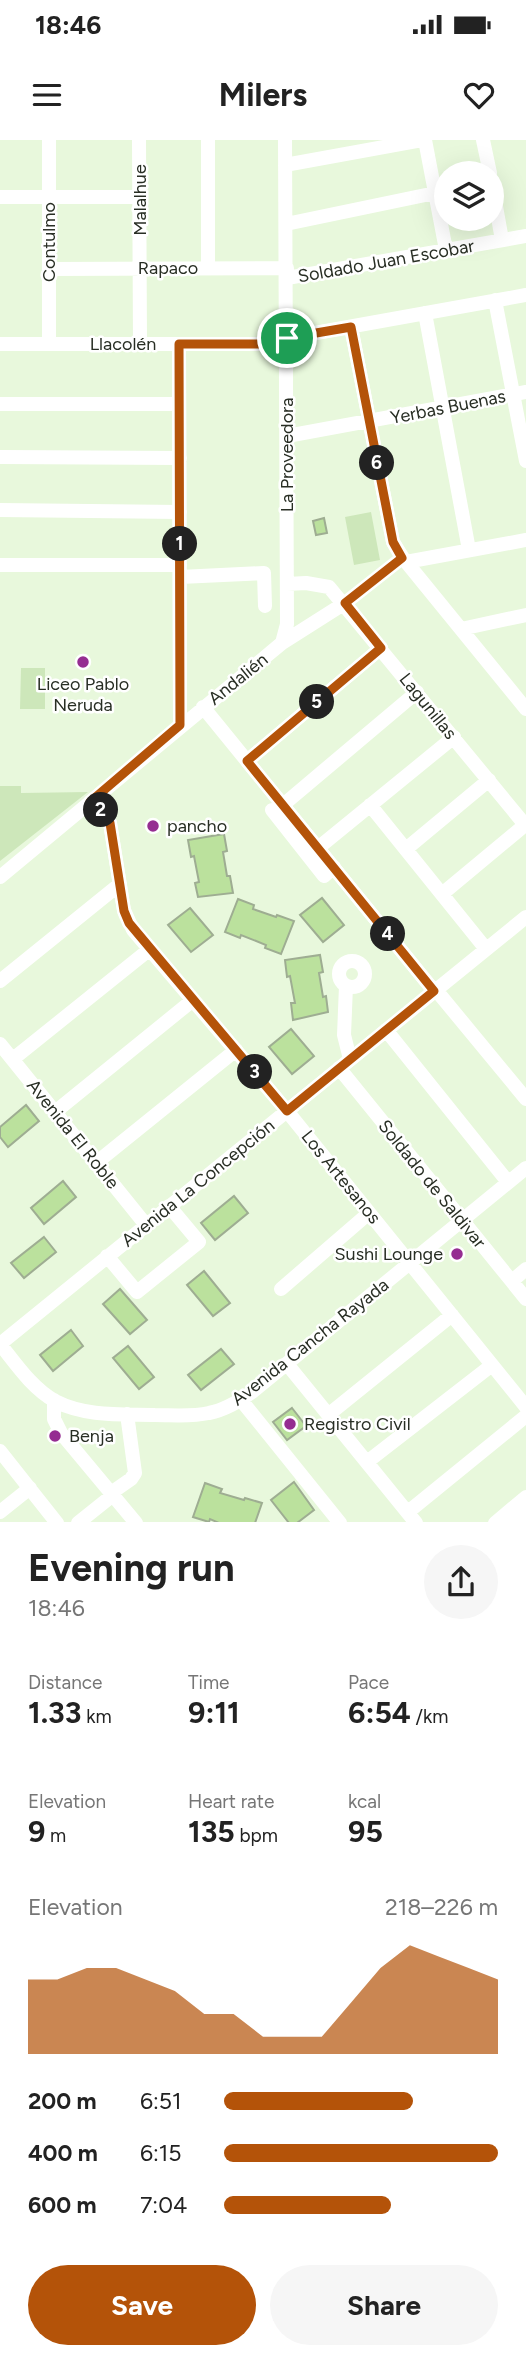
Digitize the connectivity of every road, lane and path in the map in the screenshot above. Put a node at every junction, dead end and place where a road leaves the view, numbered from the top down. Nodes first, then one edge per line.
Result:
1 (49, 140) edge
2 (139, 140) edge
3 (208, 140) edge
4 (285, 140) edge
5 (424, 140) edge
6 (483, 140) edge
7 (487, 161) edge
8 (285, 165) junction
9 (434, 188) edge
10 (434, 193) edge
11 (0, 197) edge
12 (49, 197) junction
13 (140, 197) junction
14 (286, 224) junction
15 (442, 231) edge
16 (500, 231) edge
17 (526, 236) edge
18 (502, 240) junction
19 (446, 250) junction
20 (208, 268) junction
21 (49, 269) junction
22 (140, 269) junction
23 (287, 273) junction
24 (526, 295) edge
25 (495, 300) junction
26 (425, 313) junction
27 (351, 327) junction
28 (287, 341) junction
29 (0, 344) edge
30 (49, 344) junction
31 (140, 344) junction
32 (179, 344) junction
33 (520, 393) edge
34 (0, 404) edge
35 (179, 404) junction
36 (442, 408) junction
37 (370, 422) junction
38 (287, 436) junction
39 (0, 457) edge
40 (180, 458) junction
41 (526, 461) edge
42 (0, 510) edge
43 (180, 512) junction
44 (526, 540) edge
45 (469, 550) junction
46 (404, 560) junction
47 (0, 565) edge
48 (180, 571) junction
49 (287, 584) junction
50 (345, 603) junction
51 (265, 606) dead end
52 (526, 615) edge
53 (461, 629) junction
54 (282, 643) junction
55 (381, 648) junction
56 (519, 691) edge
57 (417, 692) junction
58 (203, 707) junction
59 (526, 709) edge
60 (180, 725) junction
61 (454, 737) junction
62 (247, 761) junction
63 (489, 780) junction
64 (90, 802) junction
65 (370, 805) junction
66 (278, 807) junction
67 (526, 825) edge
68 (318, 848) junction
69 (405, 849) junction
70 (334, 867) junction
71 (0, 877) edge
72 (120, 884) junction
73 (442, 894) junction
74 (526, 917) edge
75 (150, 949) junction
76 (486, 949) junction
77 (0, 981) edge
78 (346, 986) dead end
79 (435, 990) junction
80 (193, 1000) junction
81 (386, 1030) junction
82 (0, 1044) edge
83 (236, 1050) junction
84 (13, 1059) junction
85 (345, 1064) junction
86 (526, 1099) edge
87 (287, 1111) junction
88 (55, 1112) junction
89 (96, 1163) junction
90 (526, 1168) edge
91 (508, 1182) junction
92 (169, 1206) junction
93 (369, 1213) junction
94 (462, 1220) junction
95 (146, 1225) junction
96 (107, 1256) junction
97 (409, 1264) junction
98 (526, 1269) edge
99 (512, 1281) junction
100 (281, 1289) dead end
101 (526, 1299) edge
102 (452, 1315) junction
103 (0, 1343) edge
104 (287, 1364) junction
105 (492, 1365) junction
106 (54, 1400) junction
107 (242, 1400) junction
108 (526, 1407) edge
109 (127, 1414) junction
110 (328, 1415) junction
111 (526, 1416) edge
112 (0, 1451) edge
113 (367, 1462) junction
114 (30, 1488) junction
115 (112, 1494) junction
116 (526, 1497) edge
117 (0, 1512) edge
118 (526, 1513) edge
119 (412, 1517) edge
120 (58, 1522) edge
121 (78, 1522) edge
122 (135, 1522) edge
123 (340, 1522) edge
124 (495, 1522) edge
125 (514, 1522) edge

1 - 12 street, Contulmo
2 - 13 street, Malalhue
3 - 20 street
4 - 8 street, La Proveedora
5 - 8 street
5 - 9 street
6 - 7 street
8 - 14 street, La Proveedora
10 - 14 street
11 - 12 street
12 - 13 street
12 - 21 street, Contulmo
13 - 22 street, Malalhue
14 - 23 street, La Proveedora
15 - 19 street
16 - 18 street
17 - 18 street, Soldado Juan Escobar
18 - 19 street, Soldado Juan Escobar
19 - 23 street, Soldado Juan Escobar
20 - 22 street, Rapaco
20 - 23 street, Rapaco
21 - 22 street, Rapaco
21 - 30 street, Contulmo
22 - 31 street, Malalhue
23 - 28 street, La Proveedora
24 - 25 street, Llacolén
25 - 26 street, Llacolén
25 - 33 street
26 - 27 street, Llacolén
26 - 36 street
27 - 28 street, Llacolén
27 - 37 street
28 - 32 street, Llacolén
28 - 38 street, La Proveedora
29 - 30 street, Llacolén
30 - 31 street, Llacolén
31 - 32 street, Llacolén
32 - 35 street
33 - 36 street, Yerbas Buenas
33 - 41 street
34 - 35 street
35 - 40 street
36 - 37 street, Yerbas Buenas
36 - 45 street
37 - 38 street, Yerbas Buenas
37 - 46 street
38 - 49 street, La Proveedora
39 - 40 street
40 - 43 street
42 - 43 street
43 - 48 street
44 - 45 street
45 - 46 street
46 - 50 path
46 - 53 street
47 - 48 street
48 - 51 street
48 - 60 street
49 - 50 street, Lagunillas
49 - 54 street, La Proveedora
50 - 54 street, Andalién
50 - 55 street, Lagunillas
52 - 53 street
53 - 56 street
54 - 58 street, Andalién
55 - 57 street, Lagunillas
55 - 62 street
56 - 59 street
57 - 61 street, Lagunillas
57 - 66 street
58 - 60 street, Andalién
58 - 62 street
60 - 64 street, Andalién
61 - 63 street, Lagunillas
61 - 65 street
62 - 66 street
63 - 67 street, Lagunillas
63 - 69 street
64 - 71 street, Andalién
64 - 72 street, Los Artesanos
65 - 68 street
65 - 69 street
66 - 68 street
66 - 70 street
67 - 73 street
68 - 70 street
69 - 73 street
70 - 79 street
72 - 75 street, Los Artesanos
72 - 77 street
73 - 76 street
74 - 76 street, Avenida La Concepción
75 - 80 street, Los Artesanos
75 - 84 street
76 - 79 street, Avenida La Concepción
78 - 85 street
79 - 81 street, Avenida La Concepción
79 - 86 street
80 - 83 street, Los Artesanos
80 - 88 street
81 - 85 street, Avenida La Concepción
81 - 91 street
82 - 84 street, Avenida El Roble
83 - 87 street, Los Artesanos
83 - 89 street
84 - 88 street, Avenida El Roble
85 - 87 street, Avenida La Concepción
85 - 94 street, Soldado de Saldivar
87 - 92 street, Avenida La Concepción
87 - 93 street, Los Artesanos
88 - 89 street, Avenida El Roble
89 - 95 street, Avenida El Roble
90 - 91 street, Avenida Cancha Rayada
91 - 94 street, Avenida Cancha Rayada
92 - 95 street, Avenida La Concepción
92 - 96 street
93 - 97 street, Los Artesanos
93 - 100 street
94 - 97 street, Avenida Cancha Rayada
94 - 99 street, Soldado de Saldivar
95 - 96 street, Avenida La Concepción
96 - 103 street, Avenida La Concepción
97 - 102 street, Los Artesanos
97 - 104 street, Avenida Cancha Rayada
98 - 99 street
99 - 101 street, Soldado de Saldivar
102 - 105 street, Los Artesanos
102 - 110 street
103 - 106 street, Avenida Cancha Rayada
104 - 107 street, Avenida Cancha Rayada
104 - 110 street
105 - 108 street, Los Artesanos
105 - 113 street
106 - 109 street, Avenida Cancha Rayada
106 - 115 street
107 - 109 street, Avenida Cancha Rayada
107 - 123 street
109 - 115 street
110 - 113 street
111 - 119 street
112 - 114 street
113 - 119 street
114 - 117 street
114 - 120 street
115 - 121 street
115 - 122 street
116 - 124 street
118 - 125 street

